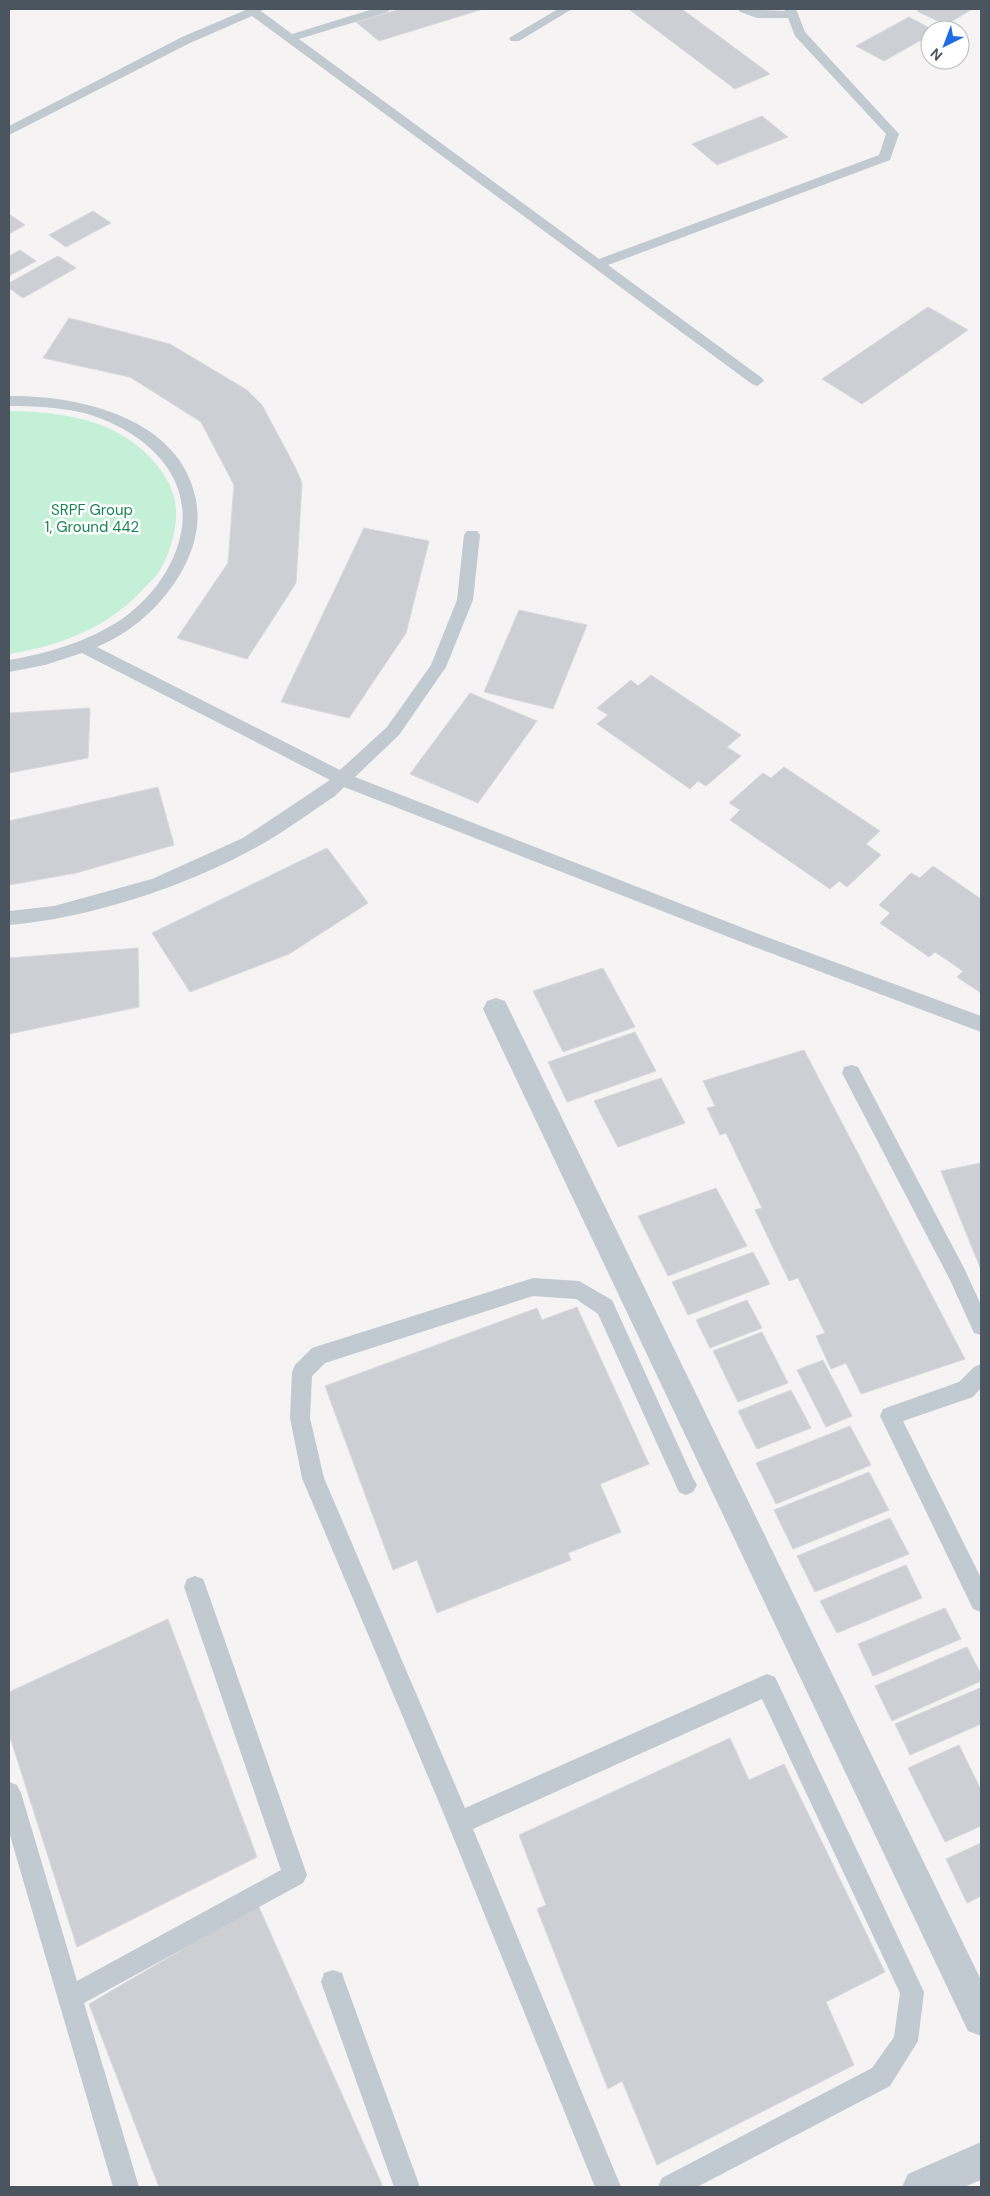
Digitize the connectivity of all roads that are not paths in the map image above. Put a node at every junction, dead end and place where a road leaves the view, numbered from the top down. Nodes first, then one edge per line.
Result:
1 (384, 9) edge
2 (566, 9) edge
3 (744, 9) edge
4 (255, 10) edge
5 (792, 12) edge
6 (291, 38) junction
7 (515, 38) dead end
8 (9, 131) edge
9 (598, 264) junction
10 (757, 381) dead end
11 (9, 401) edge
12 (472, 536) dead end
13 (82, 646) junction
14 (9, 666) edge
15 (342, 779) junction
16 (9, 918) edge
17 (496, 1009) dead end
18 (981, 1024) edge
19 (851, 1073) dead end
20 (981, 1326) edge
21 (981, 1374) edge
22 (686, 1485) dead end
23 (194, 1587) dead end
24 (981, 1601) edge
25 (9, 1793) edge
26 (459, 1823) junction
27 (333, 1982) dead end
28 (70, 1997) junction
29 (981, 2018) edge
30 (981, 2161) edge
31 (126, 2187) edge
32 (407, 2187) edge
33 (608, 2187) edge
34 (671, 2187) edge
35 (921, 2187) edge

1 - 6 lane
2 - 7 lane
3 - 5 lane
4 - 6 lane
4 - 8 lane
5 - 9 lane
6 - 9 lane
9 - 10 lane
11 - 13 lane
12 - 15 lane
13 - 14 lane
13 - 15 lane
15 - 16 lane
15 - 18 lane
17 - 29 street
19 - 20 lane
21 - 24 lane
22 - 26 lane
23 - 28 lane
25 - 28 lane
26 - 33 lane
26 - 34 lane
27 - 32 lane
28 - 31 lane
30 - 35 street

